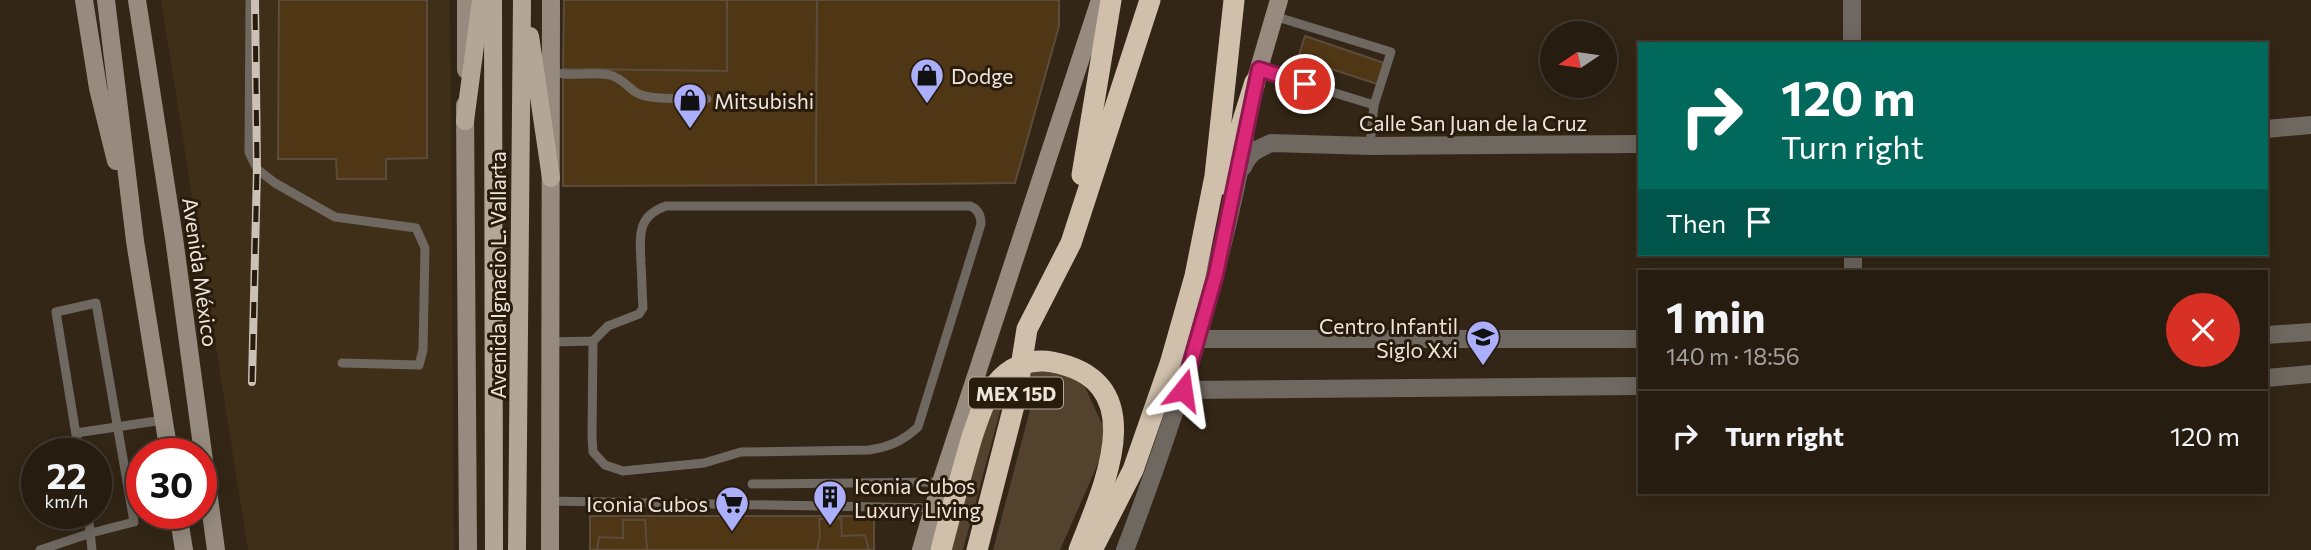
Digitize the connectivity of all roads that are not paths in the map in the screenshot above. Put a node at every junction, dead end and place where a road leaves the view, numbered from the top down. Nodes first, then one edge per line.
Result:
1 (84, 0) edge
2 (106, 0) edge
3 (137, 0) edge
4 (145, 0) edge
5 (250, 0) edge
6 (466, 0) edge
7 (481, 0) edge
8 (494, 0) edge
9 (523, 0) edge
10 (551, 0) edge
11 (1100, 0) edge
12 (1111, 0) edge
13 (1150, 0) edge
14 (1234, 0) edge
15 (1852, 0) edge
16 (1277, 8) edge
17 (1852, 42) edge
18 (551, 71) junction
19 (1257, 76) junction
20 (707, 99) dead end
21 (1374, 105) junction
22 (465, 121) junction
23 (2311, 125) edge
24 (2268, 129) edge
25 (1638, 144) edge
26 (1370, 146) junction
27 (1238, 176) junction
28 (551, 178) junction
29 (174, 238) junction
30 (135, 241) junction
31 (1071, 243) junction
32 (1195, 276) junction
33 (2311, 332) edge
34 (2268, 335) edge
35 (1197, 339) junction
36 (1638, 339) edge
37 (593, 341) junction
38 (551, 342) junction
39 (342, 363) dead end
40 (2311, 374) edge
41 (2268, 378) edge
42 (1638, 386) edge
43 (1183, 390) junction
44 (163, 420) junction
45 (117, 426) junction
46 (76, 433) junction
47 (77, 438) edge
48 (166, 438) edge
49 (964, 464) junction
50 (941, 482) junction
51 (752, 484) dead end
52 (550, 501) junction
53 (933, 508) junction
54 (1110, 516) junction
55 (90, 529) edge
56 (181, 529) edge
57 (91, 533) junction
58 (40, 550) edge
59 (92, 550) edge
60 (184, 550) edge
61 (216, 550) edge
62 (468, 550) edge
63 (494, 550) edge
64 (517, 550) edge
65 (550, 550) edge
66 (921, 550) edge
67 (929, 550) edge
68 (941, 550) edge
69 (977, 550) edge
70 (1079, 550) edge
71 (1092, 550) edge
72 (1111, 550) edge
73 (1125, 550) edge

1 - 30 main road
2 - 30 main road
3 - 29 main road, Avenida México
4 - 29 main road
5 - 39 lane
6 - 22 main road, Avenida Ignacio L. Vallarta
7 - 22 main road
8 - 63 main road, Avenida Ignacio L. Vallarta
9 - 28 main road
9 - 64 main road, Avenida Ignacio L. Vallarta
10 - 18 main road
11 - 50 main road
12 - 31 highway
13 - 31 highway, MEX 15D
14 - 32 highway
15 - 17 street
16 - 19 main road
16 - 21 lane
18 - 20 lane
18 - 28 main road
19 - 21 lane
19 - 27 street
19 - 32 highway
21 - 26 lane
22 - 62 main road, Avenida Ignacio L. Vallarta
23 - 24 street
25 - 26 street, Calle San Juan de la Cruz
26 - 27 street, Calle San Juan de la Cruz
27 - 35 street
28 - 38 main road
29 - 61 main road, Avenida México
30 - 44 main road
31 - 69 highway, MEX 15D
32 - 54 highway
33 - 34 street
35 - 36 street
35 - 43 street
37 - 37 lane
37 - 38 lane
38 - 52 main road
40 - 41 street
42 - 43 street
43 - 73 street
44 - 45 lane
44 - 48 main road
45 - 46 lane
45 - 46 lane
45 - 57 lane
46 - 47 lane
49 - 67 highway
49 - 68 highway
49 - 70 highway
50 - 51 lane
50 - 53 main road
52 - 53 lane
52 - 65 main road
53 - 66 main road
54 - 71 highway
54 - 72 highway
55 - 57 lane
56 - 60 main road
57 - 58 lane
57 - 59 lane

